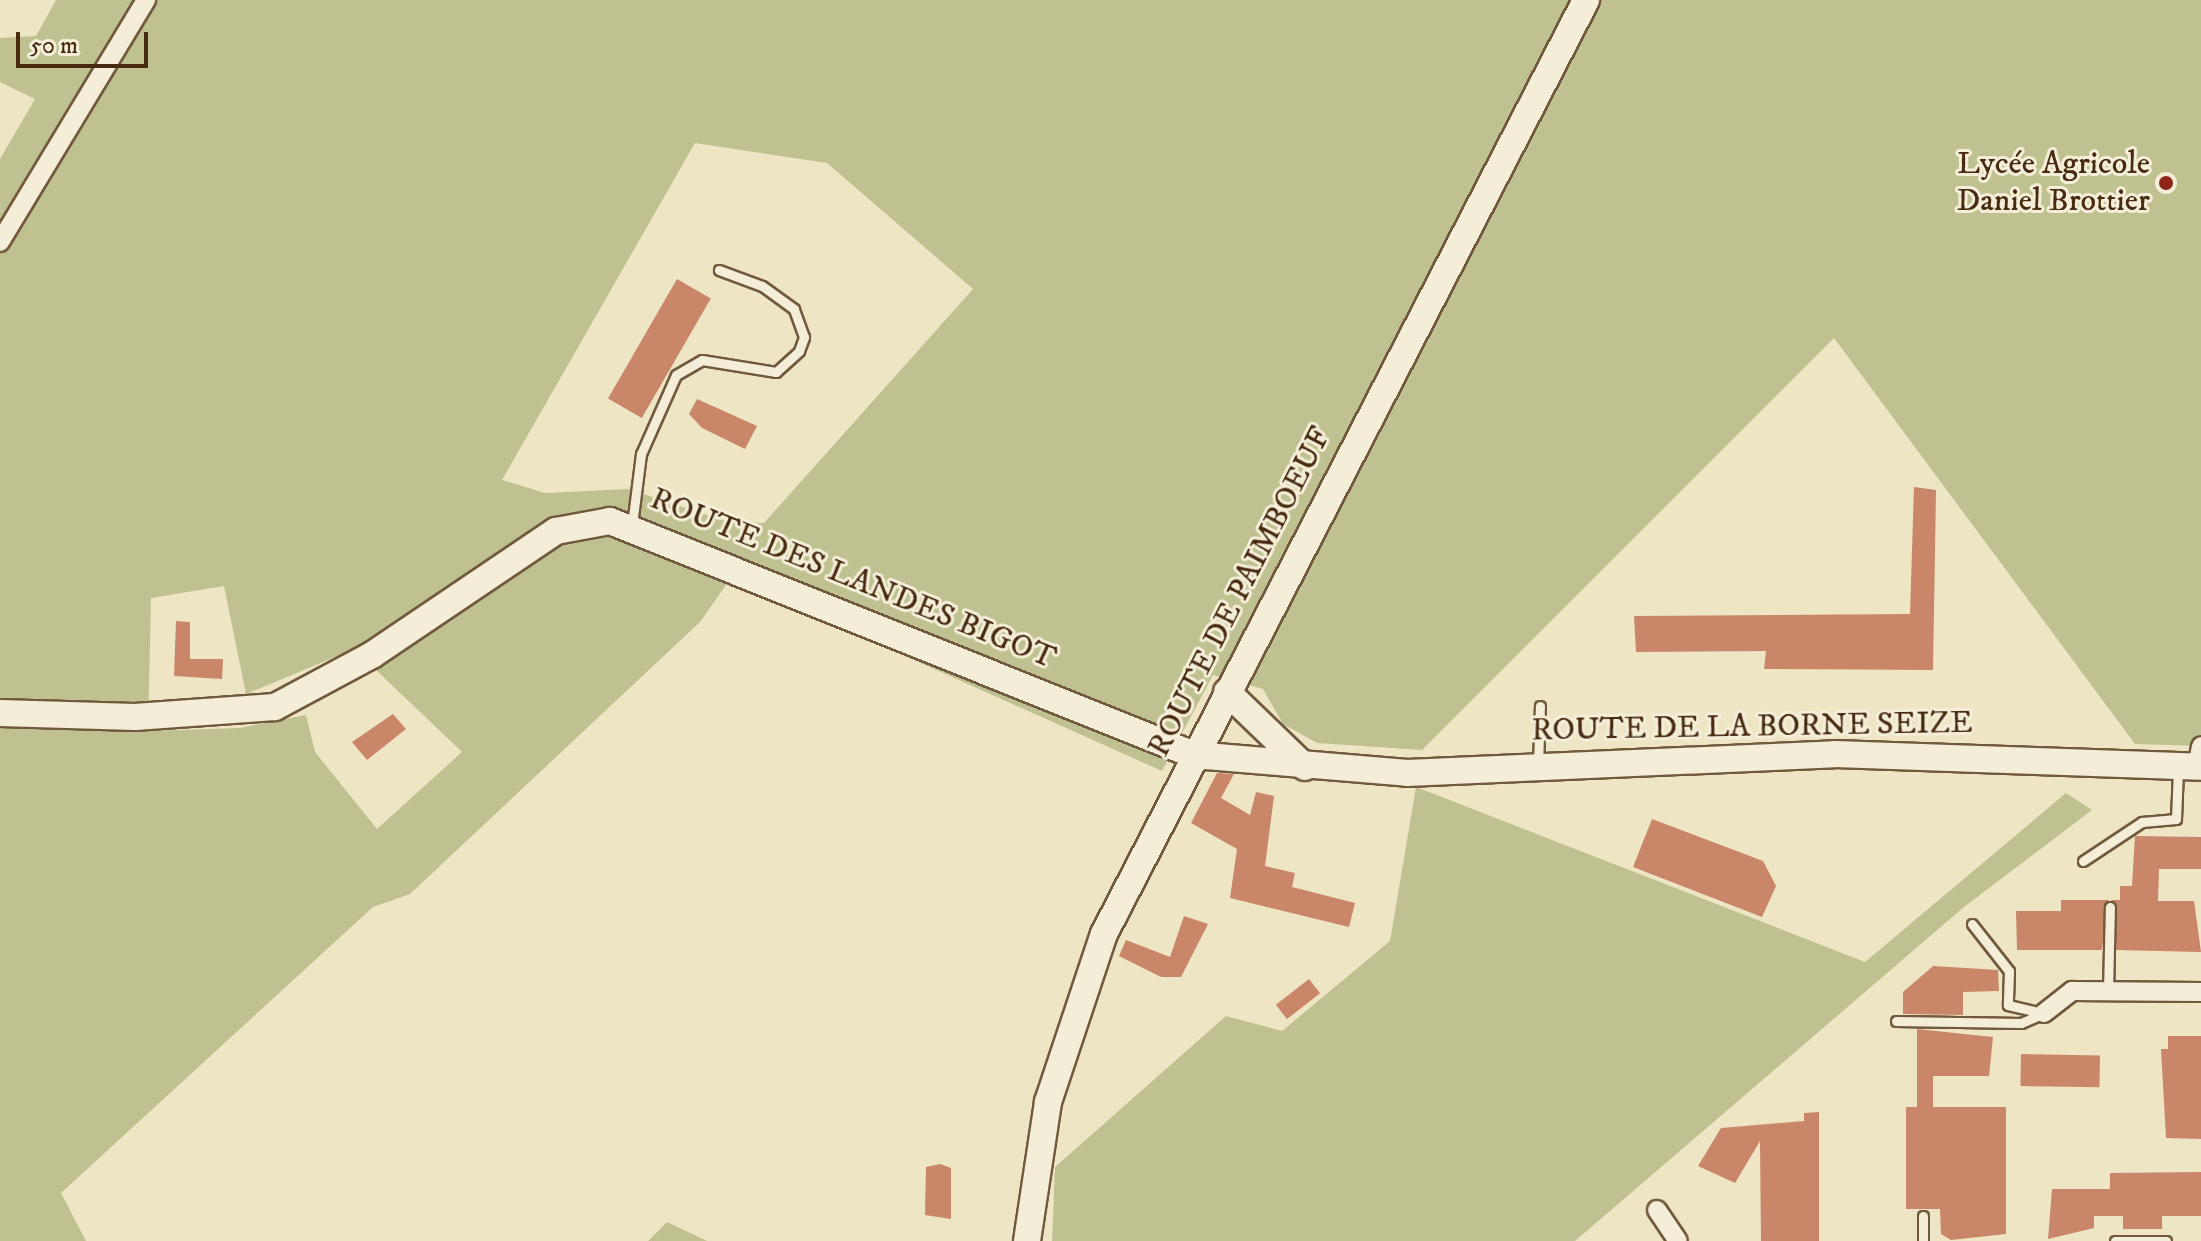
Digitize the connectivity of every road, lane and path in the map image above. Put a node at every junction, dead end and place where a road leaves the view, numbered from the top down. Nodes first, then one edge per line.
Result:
1 (146, 0) edge
2 (1586, 0) edge
3 (0, 242) edge
4 (719, 270) dead end
5 (632, 525) junction
6 (1227, 692) junction
7 (1540, 706) dead end
8 (0, 713) edge
9 (1194, 755) junction
10 (2194, 762) edge
11 (1538, 765) junction
12 (1305, 767) junction
13 (2083, 861) dead end
14 (2110, 907) dead end
15 (1972, 924) dead end
16 (2108, 992) junction
17 (2201, 992) edge
18 (2044, 1013) junction
19 (1896, 1021) dead end
20 (1657, 1210) dead end
21 (1923, 1216) dead end
22 (1027, 1241) edge
23 (1678, 1241) edge
24 (1923, 1241) edge
25 (2115, 1241) edge
26 (2166, 1241) edge

1 - 3 street
2 - 6 street, ROUTE DE PAIMBOEUF
4 - 5 lane
5 - 8 street, ROUTE DES LANDES BIGOT
5 - 9 street, ROUTE DES LANDES BIGOT
6 - 9 street, ROUTE DE PAIMBOEUF
6 - 12 street
7 - 11 lane
9 - 12 street, ROUTE DES LANDES BIGOT
9 - 22 street, ROUTE DE PAIMBOEUF
10 - 11 street, ROUTE DE LA BORNE SEIZE
10 - 13 lane
11 - 12 street, ROUTE DE LA BORNE SEIZE
14 - 16 lane
15 - 18 lane
16 - 17 street
16 - 18 street
18 - 19 lane
20 - 23 street
21 - 24 lane
25 - 26 lane

